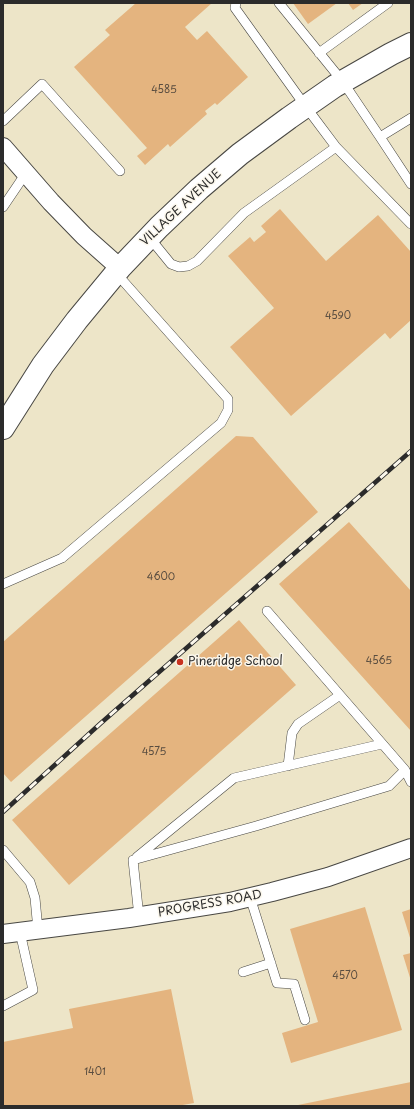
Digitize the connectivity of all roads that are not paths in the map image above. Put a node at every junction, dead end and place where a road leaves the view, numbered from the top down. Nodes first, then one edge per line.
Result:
1 (236, 3) edge
2 (279, 3) edge
3 (388, 3) edge
4 (411, 44) edge
5 (319, 53) junction
6 (343, 82) junction
7 (306, 107) junction
8 (411, 118) edge
9 (3, 121) edge
10 (380, 137) junction
11 (336, 146) junction
12 (3, 147) edge
13 (120, 171) dead end
14 (26, 173) junction
15 (411, 184) edge
16 (3, 207) edge
17 (411, 224) edge
18 (149, 237) junction
19 (118, 270) junction
20 (3, 428) edge
21 (3, 584) edge
22 (267, 611) dead end
23 (340, 695) junction
24 (382, 744) junction
25 (288, 766) junction
26 (404, 770) junction
27 (411, 782) edge
28 (411, 848) edge
29 (3, 850) edge
30 (133, 860) junction
31 (250, 898) junction
32 (139, 917) junction
33 (38, 930) junction
34 (12, 933) edge
35 (271, 963) junction
36 (243, 972) dead end
37 (3, 1006) edge
38 (305, 1020) dead end

1 - 7 lane
2 - 5 lane
3 - 5 lane
4 - 6 street, VILLAGE AVENUE
5 - 6 lane
6 - 7 street, VILLAGE AVENUE
6 - 10 lane
7 - 11 lane
7 - 18 street, VILLAGE AVENUE
8 - 10 lane
9 - 13 lane
10 - 15 lane
11 - 17 lane
11 - 18 lane
12 - 14 street
14 - 16 lane
14 - 19 street
18 - 19 street, VILLAGE AVENUE
19 - 20 street, VILLAGE AVENUE
19 - 21 lane
22 - 23 lane
23 - 24 lane
23 - 25 lane
24 - 25 lane
24 - 26 lane
25 - 30 lane
26 - 27 lane
26 - 30 lane
28 - 31 street, PROGRESS ROAD
29 - 33 lane
30 - 32 lane
31 - 32 street, PROGRESS ROAD
31 - 35 lane
32 - 33 street, PROGRESS ROAD
33 - 34 street, PROGRESS ROAD
34 - 37 lane
35 - 36 lane
35 - 38 lane

